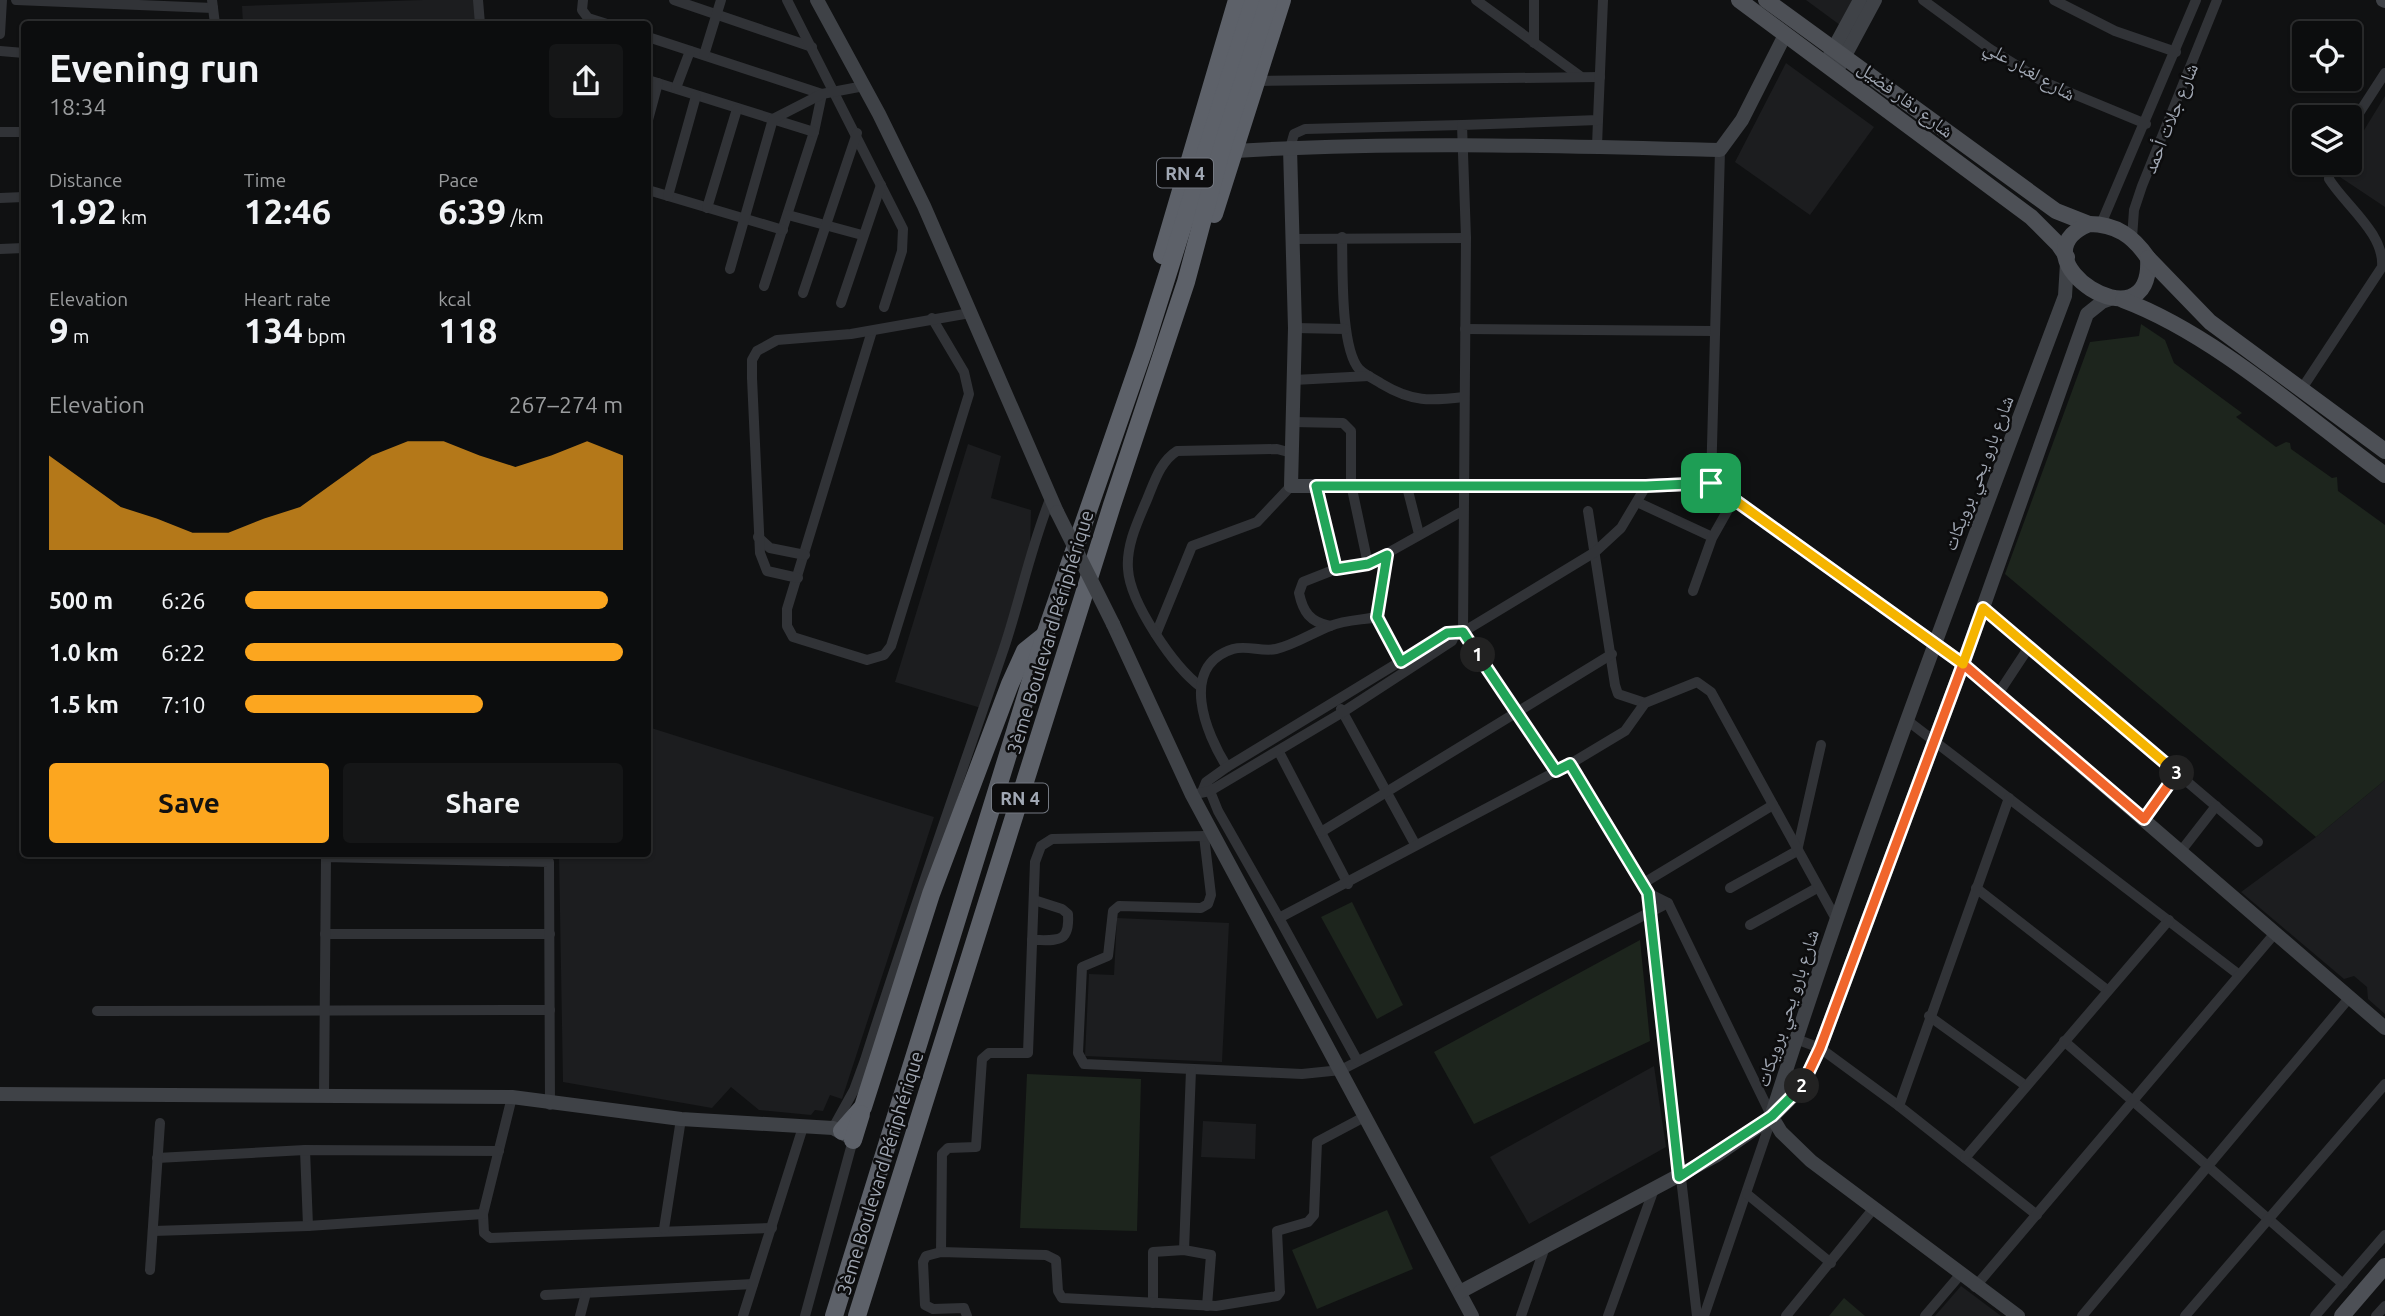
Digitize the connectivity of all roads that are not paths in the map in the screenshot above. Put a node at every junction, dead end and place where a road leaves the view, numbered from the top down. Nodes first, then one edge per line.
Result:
1 (2, 0) edge
2 (16, 0) edge
3 (478, 0) edge
4 (583, 0) edge
5 (674, 0) edge
6 (721, 0) edge
7 (787, 0) edge
8 (817, 0) edge
9 (1237, 0) edge
10 (1254, 0) edge
11 (1476, 0) edge
12 (1534, 0) edge
13 (1603, 0) edge
14 (1739, 0) edge
15 (1766, 0) edge
16 (1860, 0) edge
17 (1875, 0) edge
18 (1923, 0) edge
19 (2054, 0) edge
20 (2196, 0) edge
21 (2217, 0) edge
22 (1279, 1) edge
23 (213, 4) edge
24 (716, 15) junction
25 (480, 21) edge
26 (592, 21) edge
27 (0, 34) edge
28 (1785, 35) junction
29 (651, 38) edge
30 (1534, 43) junction
31 (1249, 44) junction
32 (813, 47) junction
33 (0, 51) edge
34 (690, 51) junction
35 (2176, 52) junction
36 (21, 53) edge
37 (1839, 53) junction
38 (704, 55) junction
39 (1830, 68) junction
40 (2385, 73) edge
41 (1580, 76) junction
42 (1600, 77) junction
43 (653, 81) edge
44 (1258, 81) junction
45 (864, 86) junction
46 (676, 88) junction
47 (827, 92) junction
48 (696, 96) junction
49 (2362, 108) edge
50 (737, 109) junction
51 (773, 120) junction
52 (1598, 120) junction
53 (2146, 124) junction
54 (1462, 125) junction
55 (0, 132) edge
56 (21, 132) edge
57 (814, 132) junction
58 (857, 133) junction
59 (1597, 146) junction
60 (1463, 147) junction
61 (1290, 148) junction
62 (1720, 150) junction
63 (1235, 151) junction
64 (2329, 175) edge
65 (881, 185) junction
66 (651, 191) edge
67 (668, 196) junction
68 (21, 197) edge
69 (0, 198) edge
70 (707, 208) junction
71 (788, 215) junction
72 (744, 219) junction
73 (2095, 224) junction
74 (826, 225) junction
75 (783, 230) junction
76 (862, 235) junction
77 (1342, 237) junction
78 (2132, 238) junction
79 (1293, 239) junction
80 (1466, 239) junction
81 (21, 248) edge
82 (0, 249) edge
83 (2148, 258) junction
84 (2067, 260) junction
85 (730, 269) dead end
86 (1185, 282) junction
87 (764, 286) dead end
88 (803, 293) dead end
89 (2118, 299) junction
90 (841, 303) dead end
91 (884, 307) dead end
92 (971, 313) junction
93 (932, 318) junction
94 (1295, 328) junction
95 (1345, 329) junction
96 (1465, 329) junction
97 (873, 331) junction
98 (1714, 331) junction
99 (1144, 349) junction
100 (1369, 376) junction
101 (1294, 380) junction
102 (2301, 390) junction
103 (1464, 397) junction
104 (1293, 422) junction
105 (2385, 451) edge
106 (1292, 453) junction
107 (2385, 475) edge
108 (1711, 483) junction
109 (1351, 484) junction
110 (1292, 486) junction
111 (1316, 486) junction
112 (1462, 486) junction
113 (1646, 486) junction
114 (1407, 487) junction
115 (1051, 497) junction
116 (1734, 499) junction
117 (1637, 502) junction
118 (1588, 511) dead end
119 (1461, 512) junction
120 (1419, 534) junction
121 (1708, 535) dead end
122 (758, 537) junction
123 (1595, 552) junction
124 (805, 555) junction
125 (1387, 555) junction
126 (1368, 564) junction
127 (1336, 569) junction
128 (798, 578) junction
129 (1693, 592) dead end
130 (1983, 608) junction
131 (1377, 617) junction
132 (1330, 626) junction
133 (1459, 633) junction
134 (1156, 634) junction
135 (1045, 635) junction
136 (1934, 644) junction
137 (2029, 647) junction
138 (1612, 654) junction
139 (1401, 662) junction
140 (1963, 664) junction
141 (1201, 687) junction
142 (1998, 694) junction
143 (1645, 703) junction
144 (1340, 707) junction
145 (1515, 711) junction
146 (1908, 721) junction
147 (1933, 739) junction
148 (1821, 745) dead end
149 (1279, 752) junction
150 (1570, 764) junction
151 (1227, 767) junction
152 (1556, 771) junction
153 (2179, 775) junction
154 (1203, 790) junction
155 (1385, 791) junction
156 (2009, 798) junction
157 (1773, 805) junction
158 (2216, 806) junction
159 (2144, 819) junction
160 (1321, 832) junction
161 (1209, 836) junction
162 (2258, 842) dead end
163 (1415, 844) junction
164 (1797, 851) junction
165 (2181, 851) junction
166 (1348, 884) junction
167 (1730, 888) dead end
168 (1817, 888) junction
169 (1976, 888) junction
170 (1645, 889) junction
171 (1034, 900) junction
172 (1668, 903) junction
173 (1648, 911) junction
174 (1279, 918) junction
175 (1836, 919) junction
176 (2169, 920) junction
177 (1749, 925) dead end
178 (2276, 932) junction
179 (325, 934) junction
180 (550, 934) junction
181 (1032, 940) junction
182 (2238, 974) junction
183 (2107, 989) junction
184 (2350, 997) junction
185 (325, 1009) junction
186 (550, 1010) junction
187 (97, 1011) dead end
188 (1929, 1016) junction
189 (2385, 1028) edge
190 (1796, 1039) junction
191 (2064, 1041) junction
192 (1820, 1048) junction
193 (1357, 1060) junction
194 (1191, 1070) junction
195 (1341, 1070) junction
196 (2385, 1084) edge
197 (2026, 1086) junction
198 (0, 1094) edge
199 (324, 1097) junction
200 (512, 1097) junction
201 (2132, 1102) junction
202 (550, 1105) junction
203 (1899, 1106) junction
204 (1366, 1116) junction
205 (1772, 1116) junction
206 (681, 1119) junction
207 (160, 1123) dead end
208 (803, 1127) junction
209 (843, 1133) junction
210 (305, 1150) junction
211 (499, 1151) junction
212 (157, 1158) junction
213 (1965, 1158) junction
214 (2207, 1165) junction
215 (1679, 1177) junction
216 (1654, 1189) junction
217 (1747, 1194) junction
218 (1874, 1208) junction
219 (483, 1214) junction
220 (2037, 1215) junction
221 (2268, 1220) junction
222 (308, 1226) junction
223 (772, 1228) junction
224 (664, 1229) junction
225 (153, 1231) junction
226 (2385, 1235) edge
227 (1545, 1247) junction
228 (1184, 1250) junction
229 (941, 1252) junction
230 (1831, 1263) junction
231 (2385, 1266) edge
232 (150, 1270) dead end
233 (1960, 1275) junction
234 (2385, 1281) edge
235 (753, 1284) junction
236 (2343, 1284) junction
237 (1975, 1287) junction
238 (1460, 1292) junction
239 (586, 1293) junction
240 (545, 1295) dead end
241 (1153, 1303) junction
242 (1213, 1309) edge
243 (580, 1316) edge
244 (743, 1316) edge
245 (805, 1316) edge
246 (834, 1316) edge
247 (858, 1316) edge
248 (967, 1316) edge
249 (1472, 1316) edge
250 (1521, 1316) edge
251 (1608, 1316) edge
252 (1697, 1316) edge
253 (1704, 1316) edge
254 (1786, 1316) edge
255 (1925, 1316) edge
256 (2018, 1316) edge
257 (2081, 1316) edge
258 (2185, 1316) edge
259 (2315, 1316) edge
260 (2342, 1316) edge
261 (2355, 1316) edge

1 - 27 street
2 - 23 street
3 - 25 street
4 - 26 street
5 - 24 street
6 - 24 street
7 - 32 street
8 - 45 main road
9 - 99 highway, 3ème Boulevard Périphérique / RN 4
10 - 31 highway
11 - 30 street
12 - 30 street
13 - 42 street
14 - 28 main road, شارع دقار فضيل
15 - 37 main road, شارع دقار فضيل
16 - 37 main road
17 - 37 main road
18 - 53 street, شارع لغبار علي
19 - 35 street
20 - 35 street, شارع جلات أحمد
21 - 78 street, شارع جلات أحمد
22 - 31 highway
22 - 44 highway, 3ème Boulevard Périphérique / RN 4
24 - 32 street
24 - 38 street
28 - 39 main road, شارع دقار فضيل
28 - 62 main road
29 - 34 street
30 - 41 street
31 - 86 highway, 3ème Boulevard Périphérique / RN 4
31 - 99 highway, 3ème Boulevard Périphérique / RN 4
32 - 47 street
33 - 36 street
34 - 38 street
34 - 46 street
35 - 53 street, شارع جلات أحمد
37 - 39 main road
37 - 73 main road, شارع دقار فضيل
38 - 47 street
39 - 84 main road, شارع دقار فضيل
40 - 49 street
41 - 42 street
41 - 44 street
42 - 52 street
43 - 46 street
44 - 63 highway, 3ème Boulevard Périphérique / RN 4
45 - 47 street
45 - 92 main road
46 - 48 street
47 - 51 street
47 - 57 street
47 - 58 street
48 - 50 street
48 - 67 street
50 - 51 street
50 - 70 street
51 - 57 street
51 - 72 street
52 - 54 street
52 - 59 street
53 - 73 street, شارع جلات أحمد
54 - 60 street
54 - 61 street
55 - 56 street
57 - 71 street
58 - 65 street
58 - 74 street
59 - 60 main road
59 - 62 main road
60 - 61 main road
60 - 80 street
61 - 63 main road
61 - 79 main road
62 - 98 street
63 - 86 highway, 3ème Boulevard Périphérique / RN 4
64 - 102 street
65 - 76 street
65 - 91 street
66 - 67 street
67 - 70 street
68 - 69 street
70 - 72 street
71 - 74 street
71 - 75 street
72 - 75 street
72 - 85 street
73 - 78 main road
73 - 84 main road
74 - 76 street
74 - 88 street
75 - 87 street
76 - 90 street
77 - 79 street
77 - 80 street
77 - 95 street
78 - 83 main road
79 - 94 main road
80 - 96 street
81 - 82 street
83 - 89 main road
83 - 102 main road
84 - 89 main road
84 - 136 main road, شارع بارو يحي برويكات
86 - 247 highway, 3ème Boulevard Périphérique / RN 4
89 - 107 main road
89 - 130 main road, شارع بارو يحي برويكات
92 - 93 street
92 - 115 main road
93 - 97 street
93 - 128 street
94 - 95 street
94 - 101 main road
95 - 100 street
96 - 98 street
96 - 103 street
97 - 122 street
97 - 124 street
98 - 108 street
99 - 135 highway, 3ème Boulevard Périphérique / RN 4
100 - 101 street
100 - 103 street
101 - 104 main road
102 - 105 main road
103 - 112 street
104 - 106 main road
104 - 109 street
106 - 110 main road
106 - 134 street
108 - 113 main road
108 - 116 main road
109 - 111 main road
109 - 114 main road
109 - 126 street
110 - 111 main road
110 - 134 street
111 - 127 street
112 - 113 main road
112 - 114 main road
112 - 119 street
113 - 117 street
114 - 120 street
115 - 154 main road, bridge
115 - 209 street
116 - 129 street
116 - 136 main road
117 - 121 street
117 - 123 street
118 - 123 street
119 - 120 street
119 - 133 street
120 - 125 street
122 - 124 street
122 - 128 street
123 - 133 street
123 - 138 street
124 - 128 street
125 - 126 street
125 - 131 street
126 - 127 street
127 - 132 street
130 - 137 street
130 - 140 main road, شارع بارو يحي برويكات
131 - 132 street
131 - 139 street
132 - 141 street
133 - 139 street
133 - 144 street
133 - 145 street
134 - 141 street
135 - 209 highway
135 - 246 highway, 3ème Boulevard Périphérique / RN 4
136 - 140 main road
136 - 146 main road, شارع بارو يحي برويكات
137 - 142 street
137 - 153 street
138 - 143 street
138 - 145 street
139 - 144 street
140 - 142 main road
140 - 147 main road, شارع بارو يحي برويكات
141 - 151 street
142 - 159 main road
143 - 150 street
143 - 157 street
144 - 149 street
144 - 151 street
144 - 155 street
145 - 152 street
145 - 155 street
146 - 147 street
146 - 175 main road, شارع بارو يحي برويكات
147 - 156 street
147 - 192 main road, شارع بارو يحي برويكات
148 - 164 street
149 - 154 street
149 - 160 street
150 - 152 street
150 - 170 street
151 - 154 street
152 - 163 street
153 - 158 street
153 - 159 street
154 - 161 main road
154 - 174 street
155 - 160 street
155 - 163 street
156 - 169 street
156 - 176 street
157 - 164 street
157 - 170 street
158 - 162 street
158 - 165 street
159 - 165 main road
160 - 166 street
161 - 171 street
161 - 194 street
161 - 195 main road
163 - 166 street
164 - 167 street
164 - 168 street
165 - 178 main road
166 - 174 street
168 - 175 street
168 - 177 street
169 - 183 street
169 - 188 street
170 - 172 street
170 - 173 street
171 - 181 street
171 - 181 street
172 - 173 street
172 - 205 street
173 - 193 street
173 - 215 street
174 - 193 street
175 - 190 main road, شارع بارو يحي برويكات
176 - 182 street
176 - 183 street
178 - 182 street
178 - 184 main road
179 - 180 street
179 - 180 street
179 - 185 street
180 - 186 street
181 - 229 street
182 - 201 street
183 - 191 street
184 - 189 main road
184 - 214 street
185 - 186 street
185 - 187 street
185 - 199 street
186 - 202 street
188 - 197 street
188 - 203 street
190 - 192 street
190 - 205 main road, شارع بارو يحي برويكات
191 - 197 street
191 - 201 street
192 - 203 street
192 - 205 main road, شارع بارو يحي برويكات
193 - 195 street
194 - 195 street
194 - 228 street
195 - 204 main road
196 - 221 street
197 - 213 street
198 - 199 main road
199 - 200 main road
200 - 202 main road
200 - 211 street
201 - 214 street
201 - 220 street
202 - 206 main road
203 - 213 street
204 - 238 main road
204 - 242 street
205 - 215 main road
205 - 217 street
205 - 218 main road
206 - 208 main road
206 - 224 street
207 - 212 street
208 - 209 main road
208 - 223 street
209 - 245 street
210 - 211 street
210 - 212 street
210 - 222 street
211 - 219 street
212 - 225 street
213 - 220 street
214 - 221 street
214 - 257 street
215 - 216 main road
215 - 252 street
216 - 227 main road
216 - 251 street
217 - 230 street
217 - 253 street
218 - 230 street
218 - 233 main road
219 - 222 street
219 - 224 street
220 - 237 street
221 - 236 street
221 - 258 street
222 - 225 street
223 - 224 street
223 - 235 street
225 - 232 street
226 - 236 street
227 - 238 main road
227 - 250 street
228 - 241 street
228 - 242 street
229 - 241 street
229 - 248 street
230 - 254 street
231 - 260 main road
233 - 237 main road
233 - 255 street
234 - 261 main road
235 - 239 street
235 - 244 street
236 - 259 street
237 - 256 main road
238 - 249 main road
239 - 240 street
239 - 243 street
241 - 242 street

